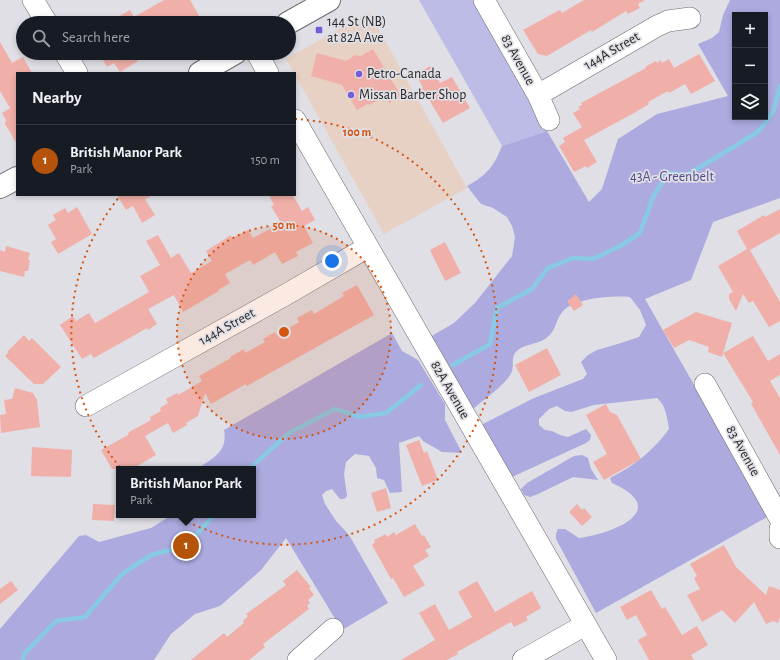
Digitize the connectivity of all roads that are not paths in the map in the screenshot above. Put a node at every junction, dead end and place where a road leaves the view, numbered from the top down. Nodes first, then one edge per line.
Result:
1 (33, 0) edge
2 (329, 0) edge
3 (484, 0) edge
4 (43, 16) edge
5 (690, 18) dead end
6 (296, 19) edge
7 (69, 60) edge
8 (223, 60) edge
9 (261, 60) edge
10 (76, 72) edge
11 (202, 72) edge
12 (267, 72) edge
13 (538, 95) junction
14 (550, 120) dead end
15 (296, 122) edge
16 (16, 179) edge
17 (0, 187) edge
18 (368, 247) junction
19 (705, 384) dead end
20 (86, 406) dead end
21 (780, 519) edge
22 (780, 529) edge
23 (780, 538) edge
24 (586, 625) junction
25 (333, 629) dead end
26 (298, 660) edge
27 (523, 660) edge
28 (606, 660) edge

1 - 4 street
2 - 6 main road
3 - 13 street, 83 Avenue
5 - 13 street, 144A Street
7 - 10 street
8 - 11 main road
9 - 12 street
13 - 14 street, 83 Avenue
15 - 18 street, 82A Avenue
16 - 17 main road
18 - 20 street, 144A Street
18 - 24 street, 82A Avenue
19 - 21 street, 83 Avenue
22 - 23 street
24 - 27 street
24 - 28 street, 82A Avenue
25 - 26 street

